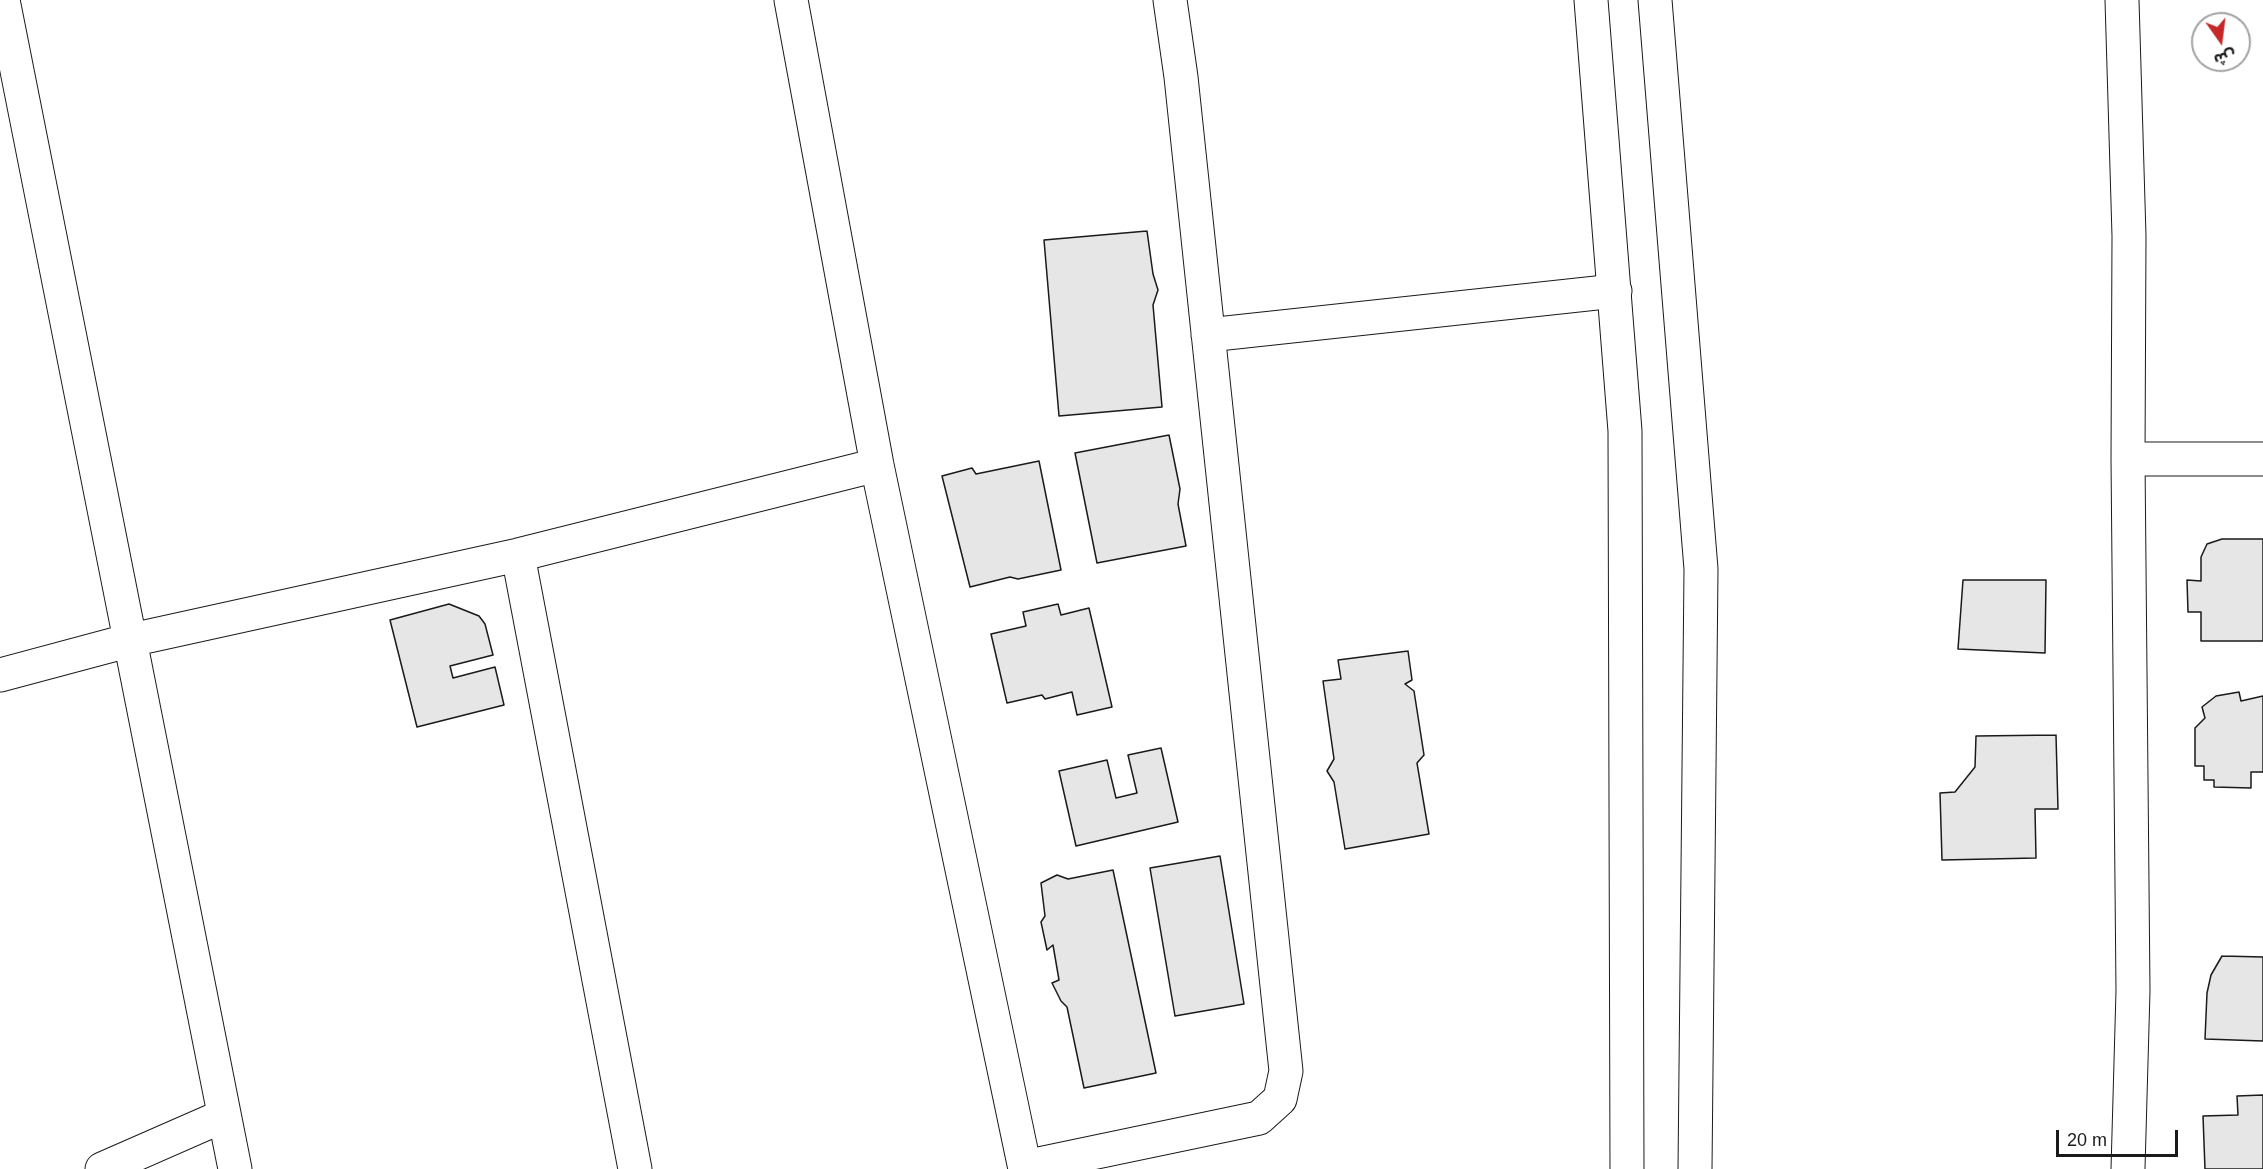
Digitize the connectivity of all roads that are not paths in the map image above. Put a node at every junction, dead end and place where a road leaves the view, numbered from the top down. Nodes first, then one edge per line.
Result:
1 (3, 0) edge
2 (791, 0) edge
3 (1170, 0) edge
4 (1591, 0) edge
5 (1655, 0) edge
6 (2122, 0) edge
7 (14, 128) edge
8 (1615, 291) junction
9 (1208, 335) junction
10 (2128, 459) junction
11 (2263, 459) edge
12 (877, 465) junction
13 (519, 555) junction
14 (131, 640) junction
15 (0, 675) edge
16 (223, 1116) junction
17 (1025, 1168) edge
18 (102, 1169) edge
19 (235, 1169) edge
20 (635, 1169) edge
21 (1628, 1169) edge
22 (1695, 1169) edge
23 (2128, 1169) edge

1 - 7 street
2 - 12 street
3 - 9 street
4 - 8 street
5 - 22 street
6 - 10 street
7 - 14 street
8 - 9 street
8 - 21 street
9 - 17 street
10 - 11 street
10 - 23 street
12 - 13 street
12 - 17 street
13 - 14 street
13 - 20 street
14 - 15 street
14 - 16 street
16 - 18 street
16 - 19 street

